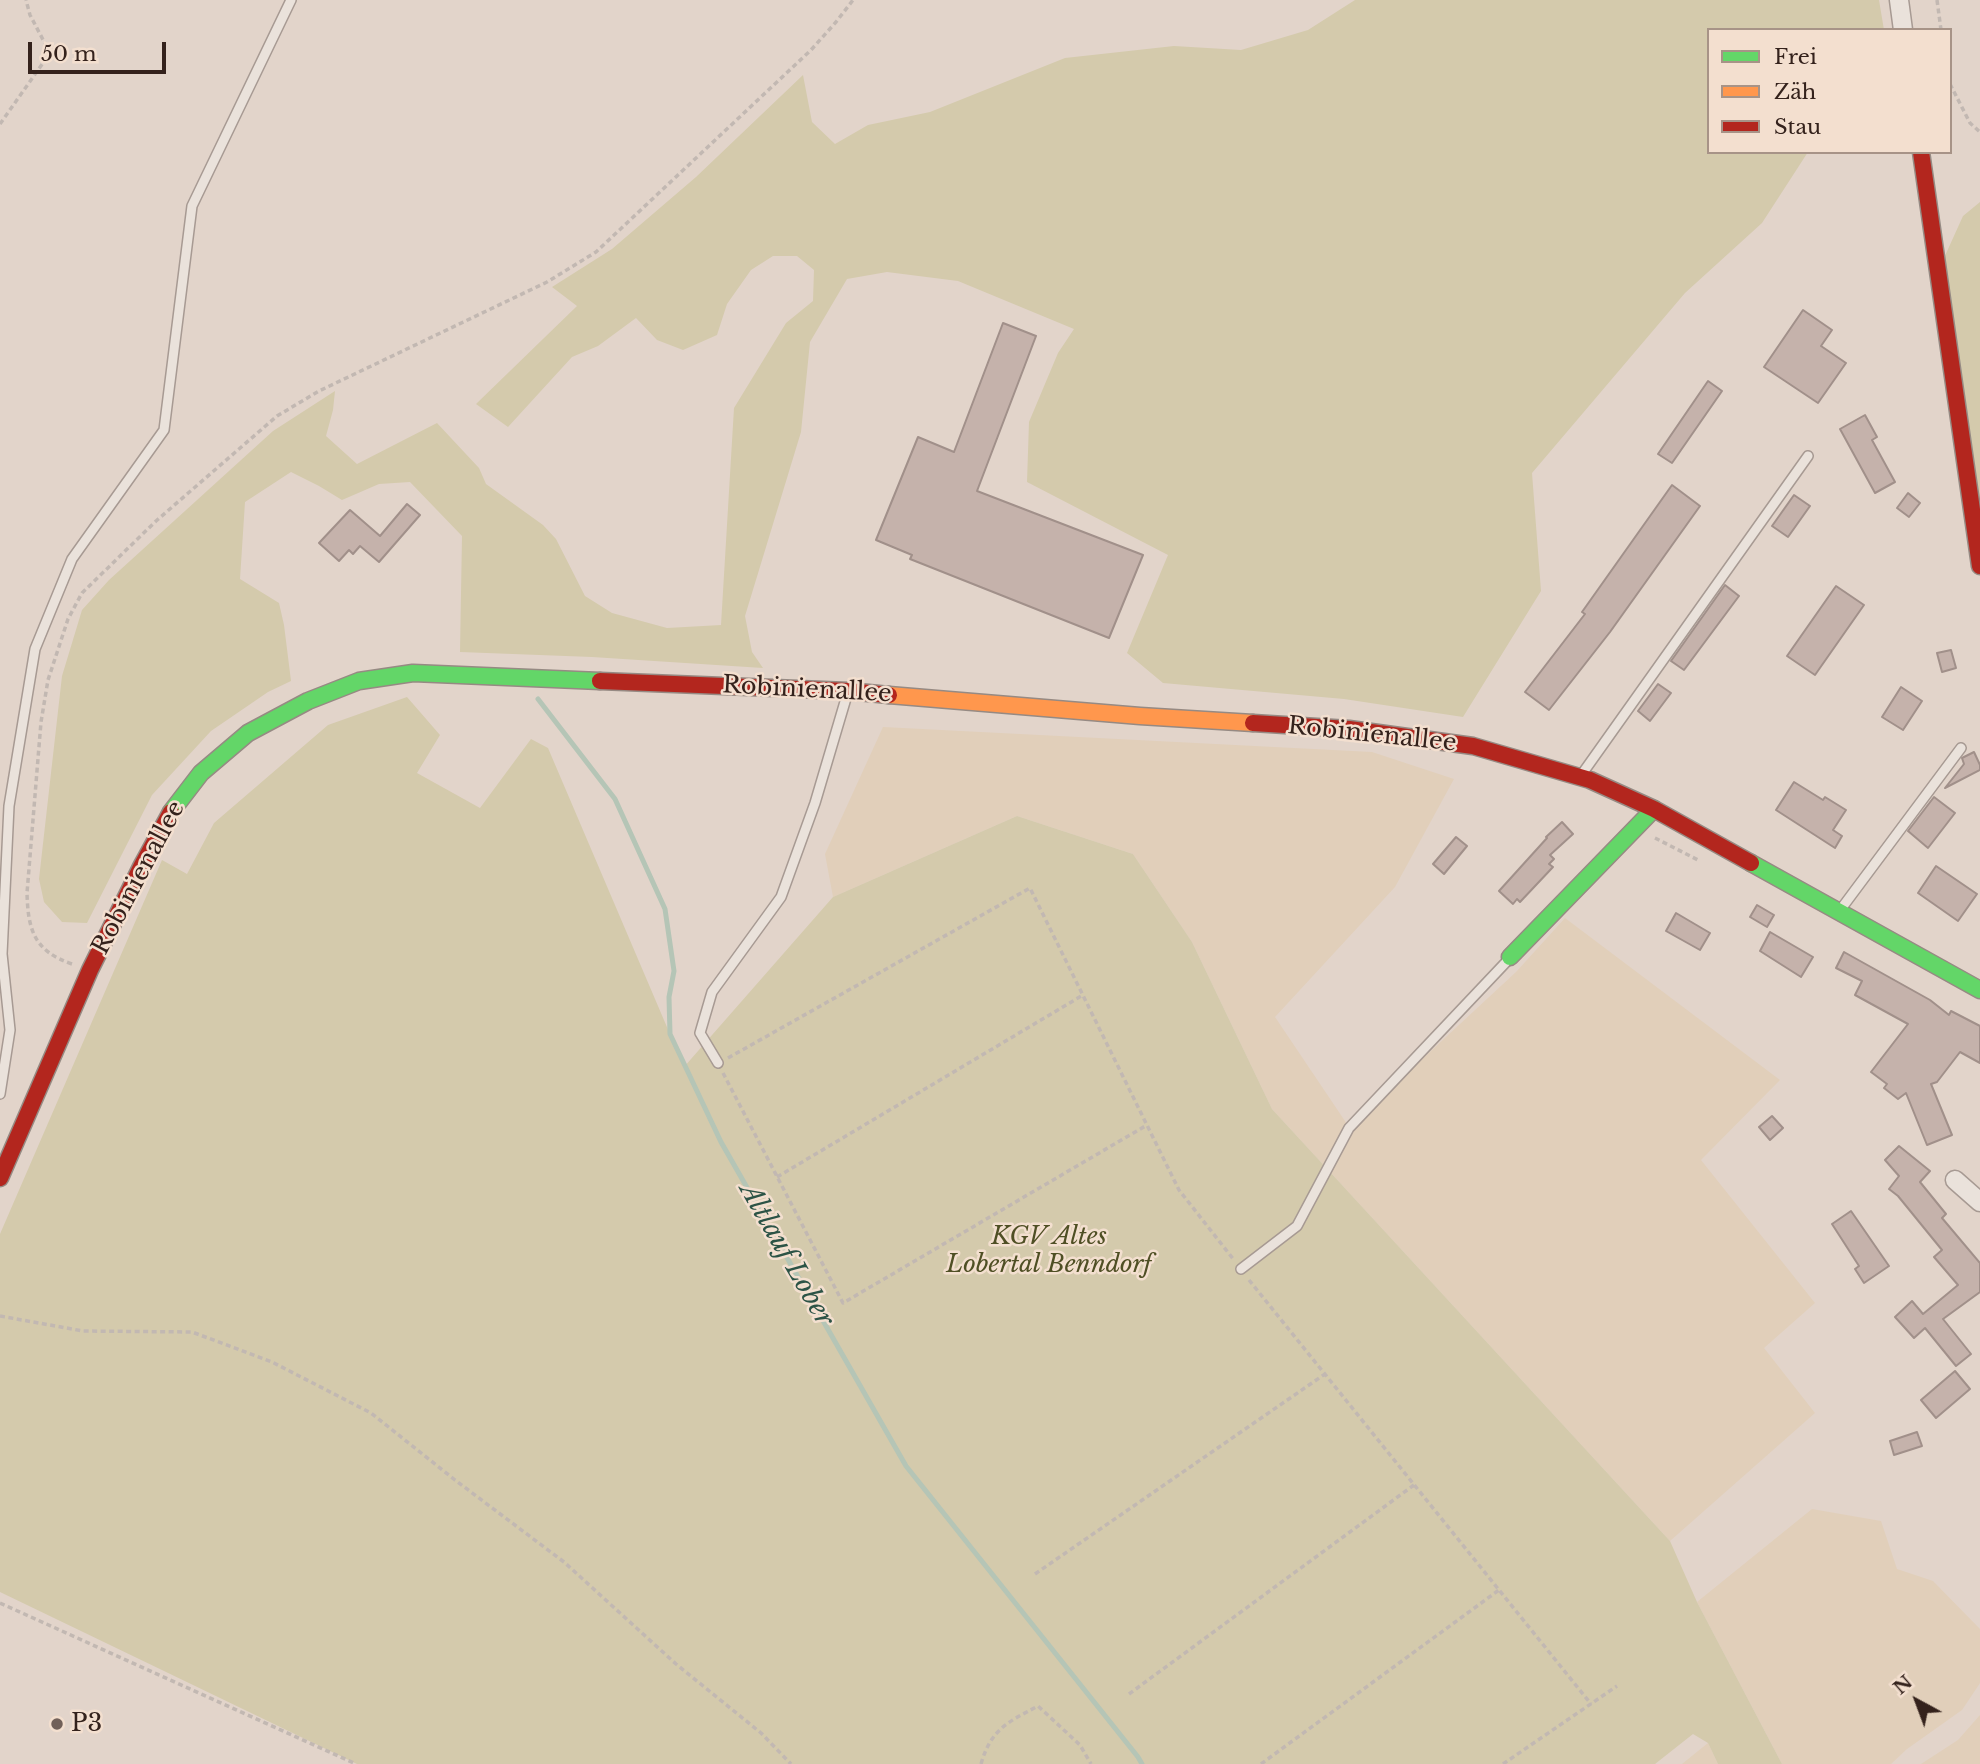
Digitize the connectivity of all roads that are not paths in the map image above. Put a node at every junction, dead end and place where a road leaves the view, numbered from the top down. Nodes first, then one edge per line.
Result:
1 (290, 0) edge
2 (1899, 0) edge
3 (1903, 28) edge
4 (1921, 154) edge
5 (1808, 456) dead end
6 (1980, 566) edge
7 (848, 691) junction
8 (1961, 748) dead end
9 (1581, 777) junction
10 (1654, 809) junction
11 (1839, 911) junction
12 (1510, 957) joint
13 (1980, 990) edge
14 (718, 1063) road end
15 (0, 1094) edge
16 (0, 1178) edge
17 (1955, 1180) dead end
18 (1980, 1202) edge
19 (1241, 1269) road end

1 - 15 lane
2 - 3 street
4 - 6 street
5 - 9 lane
7 - 9 street, Robinienallee
7 - 14 lane
7 - 16 street, Robinienallee
8 - 11 lane
9 - 10 street, Robinienallee
10 - 11 street, Robinienallee
10 - 12 street
11 - 13 street, Robinienallee
12 - 19 lane
17 - 18 street

